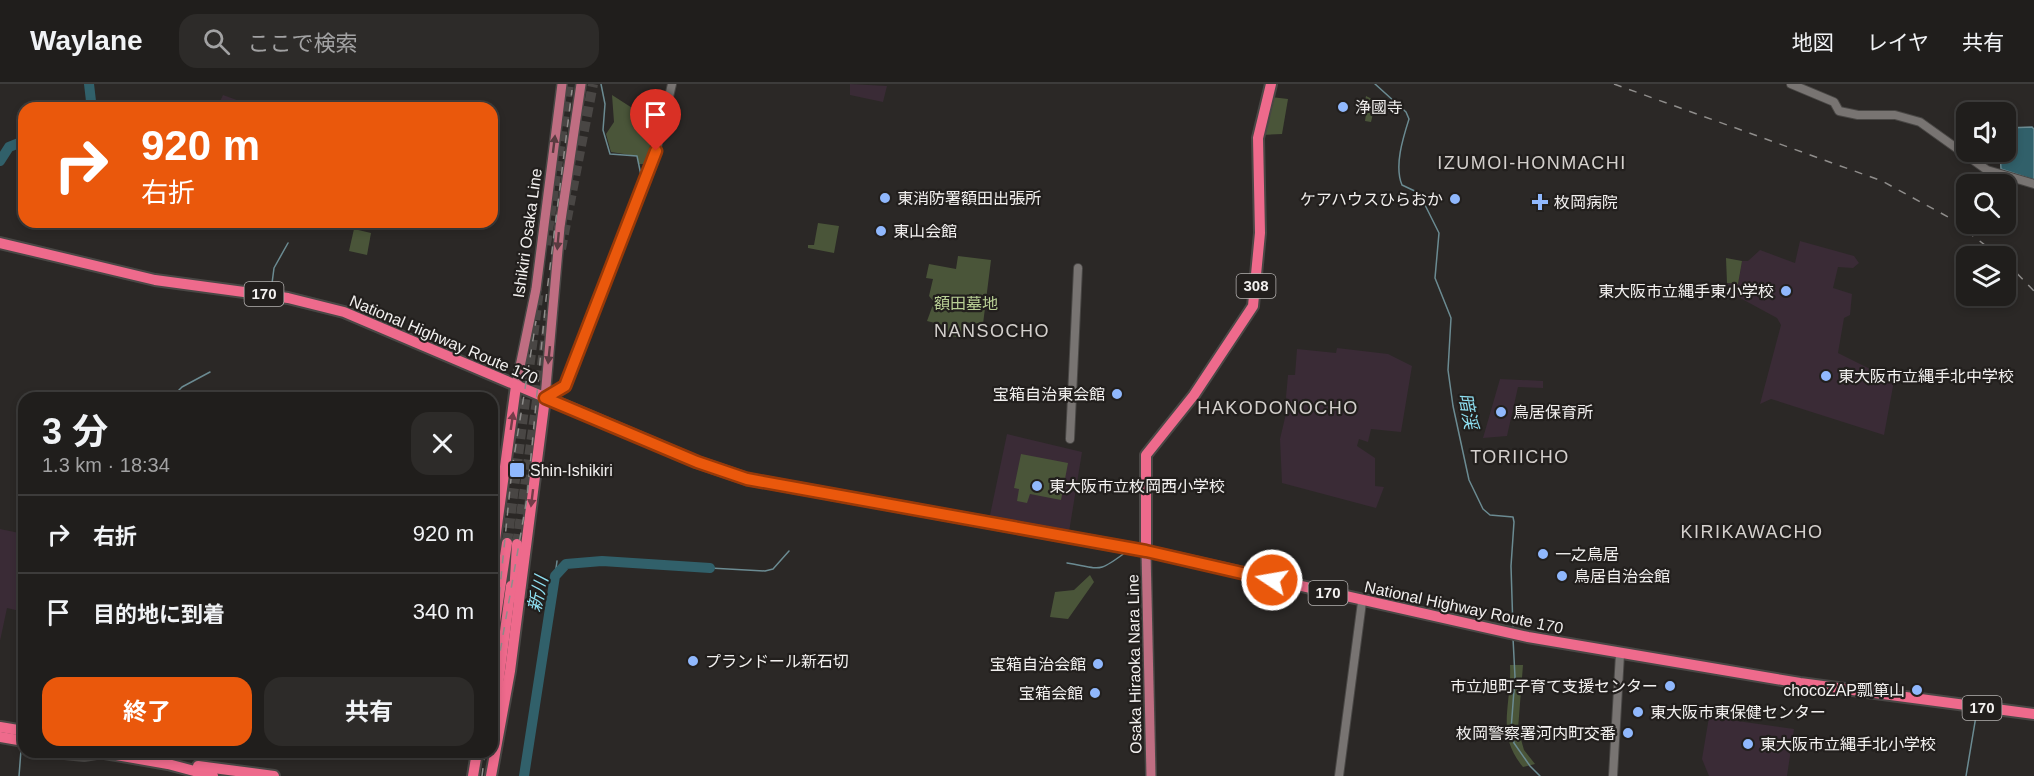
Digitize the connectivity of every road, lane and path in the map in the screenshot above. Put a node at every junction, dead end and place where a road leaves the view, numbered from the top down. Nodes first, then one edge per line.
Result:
1 (562, 84) edge
2 (581, 84) edge
3 (672, 84) edge
4 (1271, 84) edge
5 (1791, 84) edge
6 (2034, 184) edge
7 (0, 243) edge
8 (1078, 268) dead end
9 (516, 386) junction
10 (545, 398) junction
11 (1070, 439) dead end
12 (498, 518) edge
13 (512, 543) junction
14 (1146, 551) junction
15 (1362, 602) junction
16 (498, 612) edge
17 (1620, 654) junction
18 (2034, 714) edge
19 (498, 715) edge
20 (498, 722) edge
21 (0, 729) edge
22 (18, 732) edge
23 (0, 737) edge
24 (18, 740) edge
25 (0, 742) edge
26 (18, 745) edge
27 (134, 758) edge
28 (470, 758) edge
29 (476, 758) edge
30 (490, 758) edge
31 (492, 758) edge
32 (168, 764) junction
33 (213, 776) edge
34 (274, 776) edge
35 (468, 776) edge
36 (473, 776) edge
37 (486, 776) edge
38 (491, 776) edge
39 (1151, 776) edge
40 (1339, 776) edge
41 (1612, 776) edge

9 -> 1 main road, Ishikiri Osaka Line
2 -> 10 main road, Ishikiri Osaka Line
3 - 10 street
4 - 14 highway, 308
5 - 6 street
7 - 9 highway, National Highway Route 170 / 170
8 - 11 street
9 - 10 highway, National Highway Route 170 / 170
12 -> 9 highway
10 - 14 highway, National Highway Route 170 / 170
10 -> 20 highway
13 - 16 highway
13 - 16 highway
13 - 19 highway
14 - 15 highway, National Highway Route 170 / 170
14 - 39 main road, Osaka Hiraoka Nara Line
15 - 17 highway, National Highway Route 170 / 170
15 - 40 street
17 - 18 highway, National Highway Route 170 / 170
17 - 41 street
21 - 22 highway
23 - 24 highway
25 - 26 highway
27 - 32 highway
28 - 35 highway
29 - 36 highway
30 - 37 highway
31 - 38 highway
32 - 33 highway
32 - 34 highway

